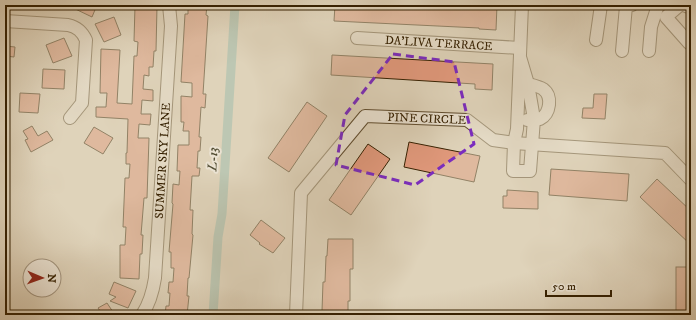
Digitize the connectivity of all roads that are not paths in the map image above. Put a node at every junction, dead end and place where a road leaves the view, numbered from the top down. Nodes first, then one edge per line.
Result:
1 (169, 5) edge
2 (522, 5) edge
3 (600, 5) edge
4 (627, 5) edge
5 (658, 5) edge
6 (675, 7) edge
7 (691, 8) edge
8 (5, 21) edge
9 (357, 38) dead end
10 (596, 40) dead end
11 (691, 42) edge
12 (622, 51) dead end
13 (649, 51) dead end
14 (520, 52) junction
15 (523, 82) junction
16 (70, 118) dead end
17 (518, 120) junction
18 (534, 120) junction
19 (514, 143) junction
20 (532, 145) junction
21 (691, 180) edge
22 (142, 315) edge
23 (296, 315) edge

1 - 22 street, SUMMER SKY LANE
2 - 14 street
3 - 10 street
4 - 12 street
5 - 13 street
6 - 7 street
6 - 11 street
8 - 16 street
9 - 14 street, DA'LIVA TERRACE
14 - 15 street
15 - 17 street
15 - 18 street
15 - 18 street
17 - 18 street
17 - 19 street
18 - 20 street
19 - 20 street, PINE CIRCLE
19 - 20 street
19 - 23 street, PINE CIRCLE
20 - 21 street, PINE CIRCLE

